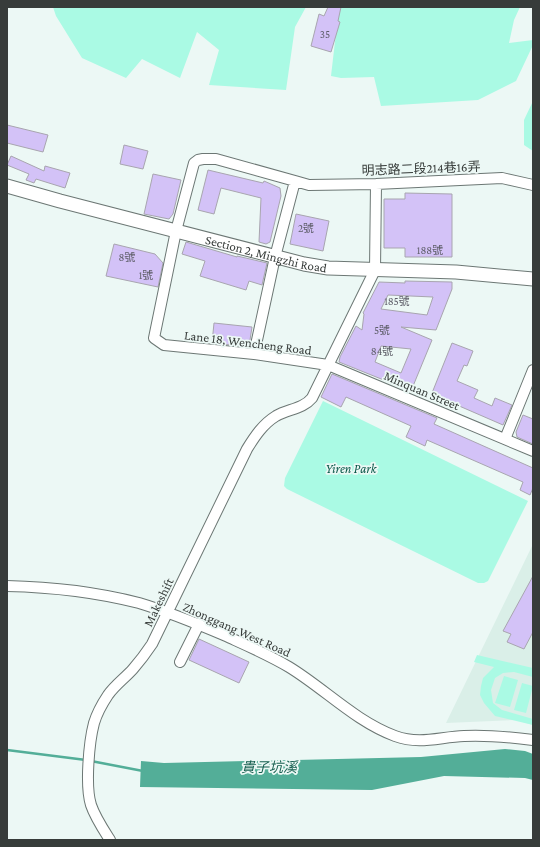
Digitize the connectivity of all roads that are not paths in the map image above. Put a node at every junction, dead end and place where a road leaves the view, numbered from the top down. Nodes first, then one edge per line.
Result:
1 (295, 181) junction
2 (376, 184) junction
3 (533, 185) edge
4 (7, 186) edge
5 (176, 231) junction
6 (275, 257) junction
7 (375, 270) junction
8 (533, 279) edge
9 (254, 354) junction
10 (328, 365) junction
11 (533, 370) edge
12 (505, 439) junction
13 (533, 451) edge
14 (7, 586) edge
15 (168, 612) junction
16 (199, 624) junction
17 (180, 662) dead end
18 (533, 740) edge
19 (110, 840) edge

1 - 2 street, 明志路二段214巷16弄
1 - 5 street, 明志路二段214巷16弄
1 - 6 street
2 - 3 street, 明志路二段214巷16弄
2 - 7 street
4 - 5 main road, Section 2, Mingzhi Road
5 - 6 main road, Section 2, Mingzhi Road
5 - 9 street, Lane 18, Wencheng Road
6 - 7 main road, Section 2, Mingzhi Road
6 - 9 street
7 - 8 main road, Section 2, Mingzhi Road
7 - 10 street
9 - 10 street, Lane 18, Wencheng Road
10 - 12 street, Minquan Street
10 - 15 street, Makeshift
11 - 12 street
12 - 13 street, Minquan Street
14 - 15 street, Zhonggang West Road
15 - 16 street, Zhonggang West Road
15 - 19 street, Makeshift
16 - 17 street
16 - 18 street, Zhonggang West Road

